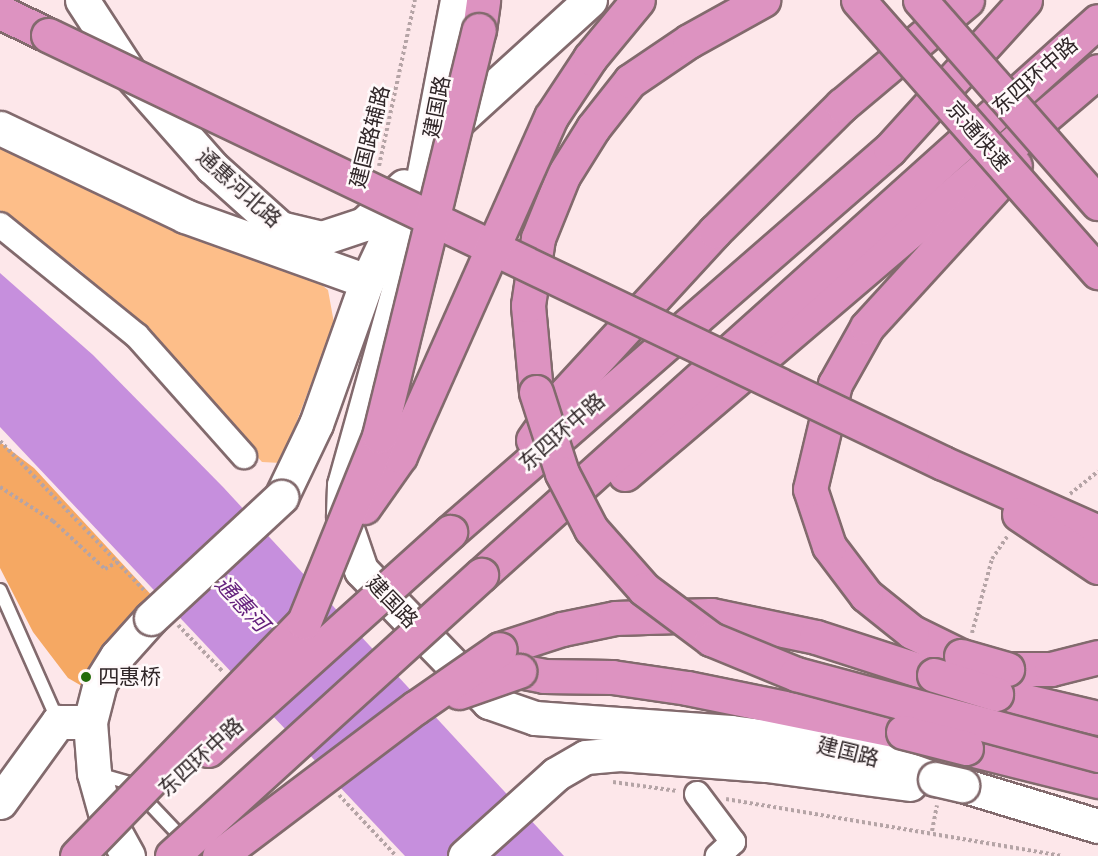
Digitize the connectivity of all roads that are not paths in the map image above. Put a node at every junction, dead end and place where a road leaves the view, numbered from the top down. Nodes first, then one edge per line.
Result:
1 (82, 0) edge
2 (457, 0) edge
3 (590, 0) edge
4 (638, 0) edge
5 (764, 0) edge
6 (858, 0) edge
7 (920, 0) edge
8 (967, 0) edge
9 (1025, 0) edge
10 (0, 12) edge
11 (481, 15) edge
12 (1098, 21) edge
13 (1098, 73) edge
14 (0, 128) edge
15 (430, 147) junction
16 (1098, 203) edge
17 (0, 225) edge
18 (1098, 272) edge
19 (368, 281) junction
20 (244, 456) dead end
21 (943, 463) junction
22 (503, 482) junction
23 (1098, 532) edge
24 (508, 551) junction
25 (332, 552) junction
26 (1098, 567) edge
27 (0, 590) edge
28 (1098, 657) edge
29 (510, 660) junction
30 (1002, 682) junction
31 (1098, 718) edge
32 (58, 722) junction
33 (90, 722) junction
34 (1098, 755) edge
35 (94, 773) junction
36 (1098, 781) edge
37 (945, 787) junction
38 (697, 794) road end
39 (0, 802) edge
40 (106, 816) junction
41 (1098, 825) edge
42 (113, 854) edge
43 (63, 856) edge
44 (77, 856) edge
45 (172, 856) edge
46 (199, 856) edge
47 (219, 856) edge
48 (465, 856) edge
49 (718, 856) edge

1 - 15 street, 通惠河北路
2 - 15 street, 建国路
3 - 15 street
4 - 25 highway, bridge
5 - 34 highway, bridge
6 - 18 highway, 京通快速, bridge
7 - 16 highway, bridge
8 - 22 highway
9 - 22 highway, 东四环中路
10 - 21 highway, bridge
11 - 25 highway, bridge
12 - 24 highway, 东四环中路
13 - 24 highway
13 - 30 highway, bridge
14 - 19 street, 通惠河北路
15 - 19 street
15 - 37 street, 建国路
17 - 20 street
19 - 33 street, bridge
21 - 23 highway, bridge
21 - 26 highway, bridge
22 - 42 highway, 东四环中路, bridge
24 - 45 highway, 东四环中路, bridge
25 - 44 highway, bridge
27 - 32 lane
28 - 30 highway
29 - 30 highway, bridge
29 - 36 highway, bridge
29 - 47 highway, bridge
30 - 31 highway
32 - 33 street
32 - 39 street
33 - 35 street
35 - 40 street
35 - 46 lane
37 - 41 street, 建国路
37 - 48 street
38 - 49 street
40 - 42 street
40 - 43 street

